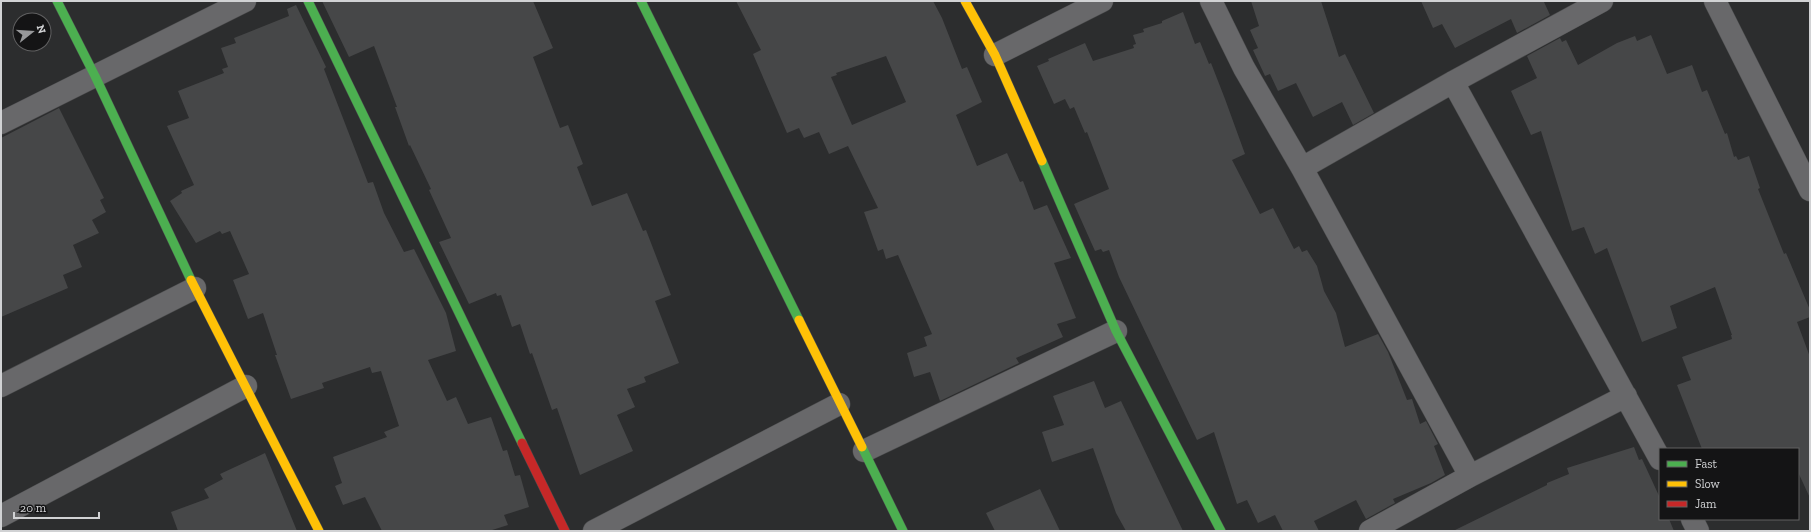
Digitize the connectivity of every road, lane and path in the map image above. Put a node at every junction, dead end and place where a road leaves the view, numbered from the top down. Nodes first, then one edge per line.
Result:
1 (57, 1) edge
2 (245, 1) edge
3 (308, 1) edge
4 (641, 1) edge
5 (965, 1) edge
6 (1102, 1) edge
7 (1211, 1) edge
8 (1602, 1) edge
9 (1715, 1) edge
10 (995, 55) junction
11 (95, 76) junction
12 (1453, 82) junction
13 (1, 123) edge
14 (1302, 168) junction
15 (1810, 190) edge
16 (195, 288) junction
17 (1116, 331) junction
18 (1, 386) edge
19 (246, 386) junction
20 (1626, 396) junction
21 (839, 404) junction
22 (864, 451) junction
23 (1659, 457) edge
24 (1470, 476) junction
25 (1, 516) edge
26 (1692, 520) edge
27 (319, 531) edge
28 (565, 531) edge
29 (594, 531) edge
30 (903, 531) edge
31 (1221, 531) edge
32 (1370, 531) edge
33 (1698, 531) edge

1 - 11 street
2 - 11 street
3 - 28 street
4 - 21 street
5 - 10 street
6 - 10 street
7 - 14 street
8 - 12 street
9 - 15 street
10 - 17 street
11 - 13 street
11 - 16 street
12 - 14 street
12 - 20 street
14 - 24 street
16 - 18 street
16 - 19 street
17 - 22 street
17 - 31 street
19 - 25 street
19 - 27 street
20 - 23 street
20 - 24 street
21 - 22 street
21 - 29 street
22 - 30 street
24 - 32 street
26 - 33 street

